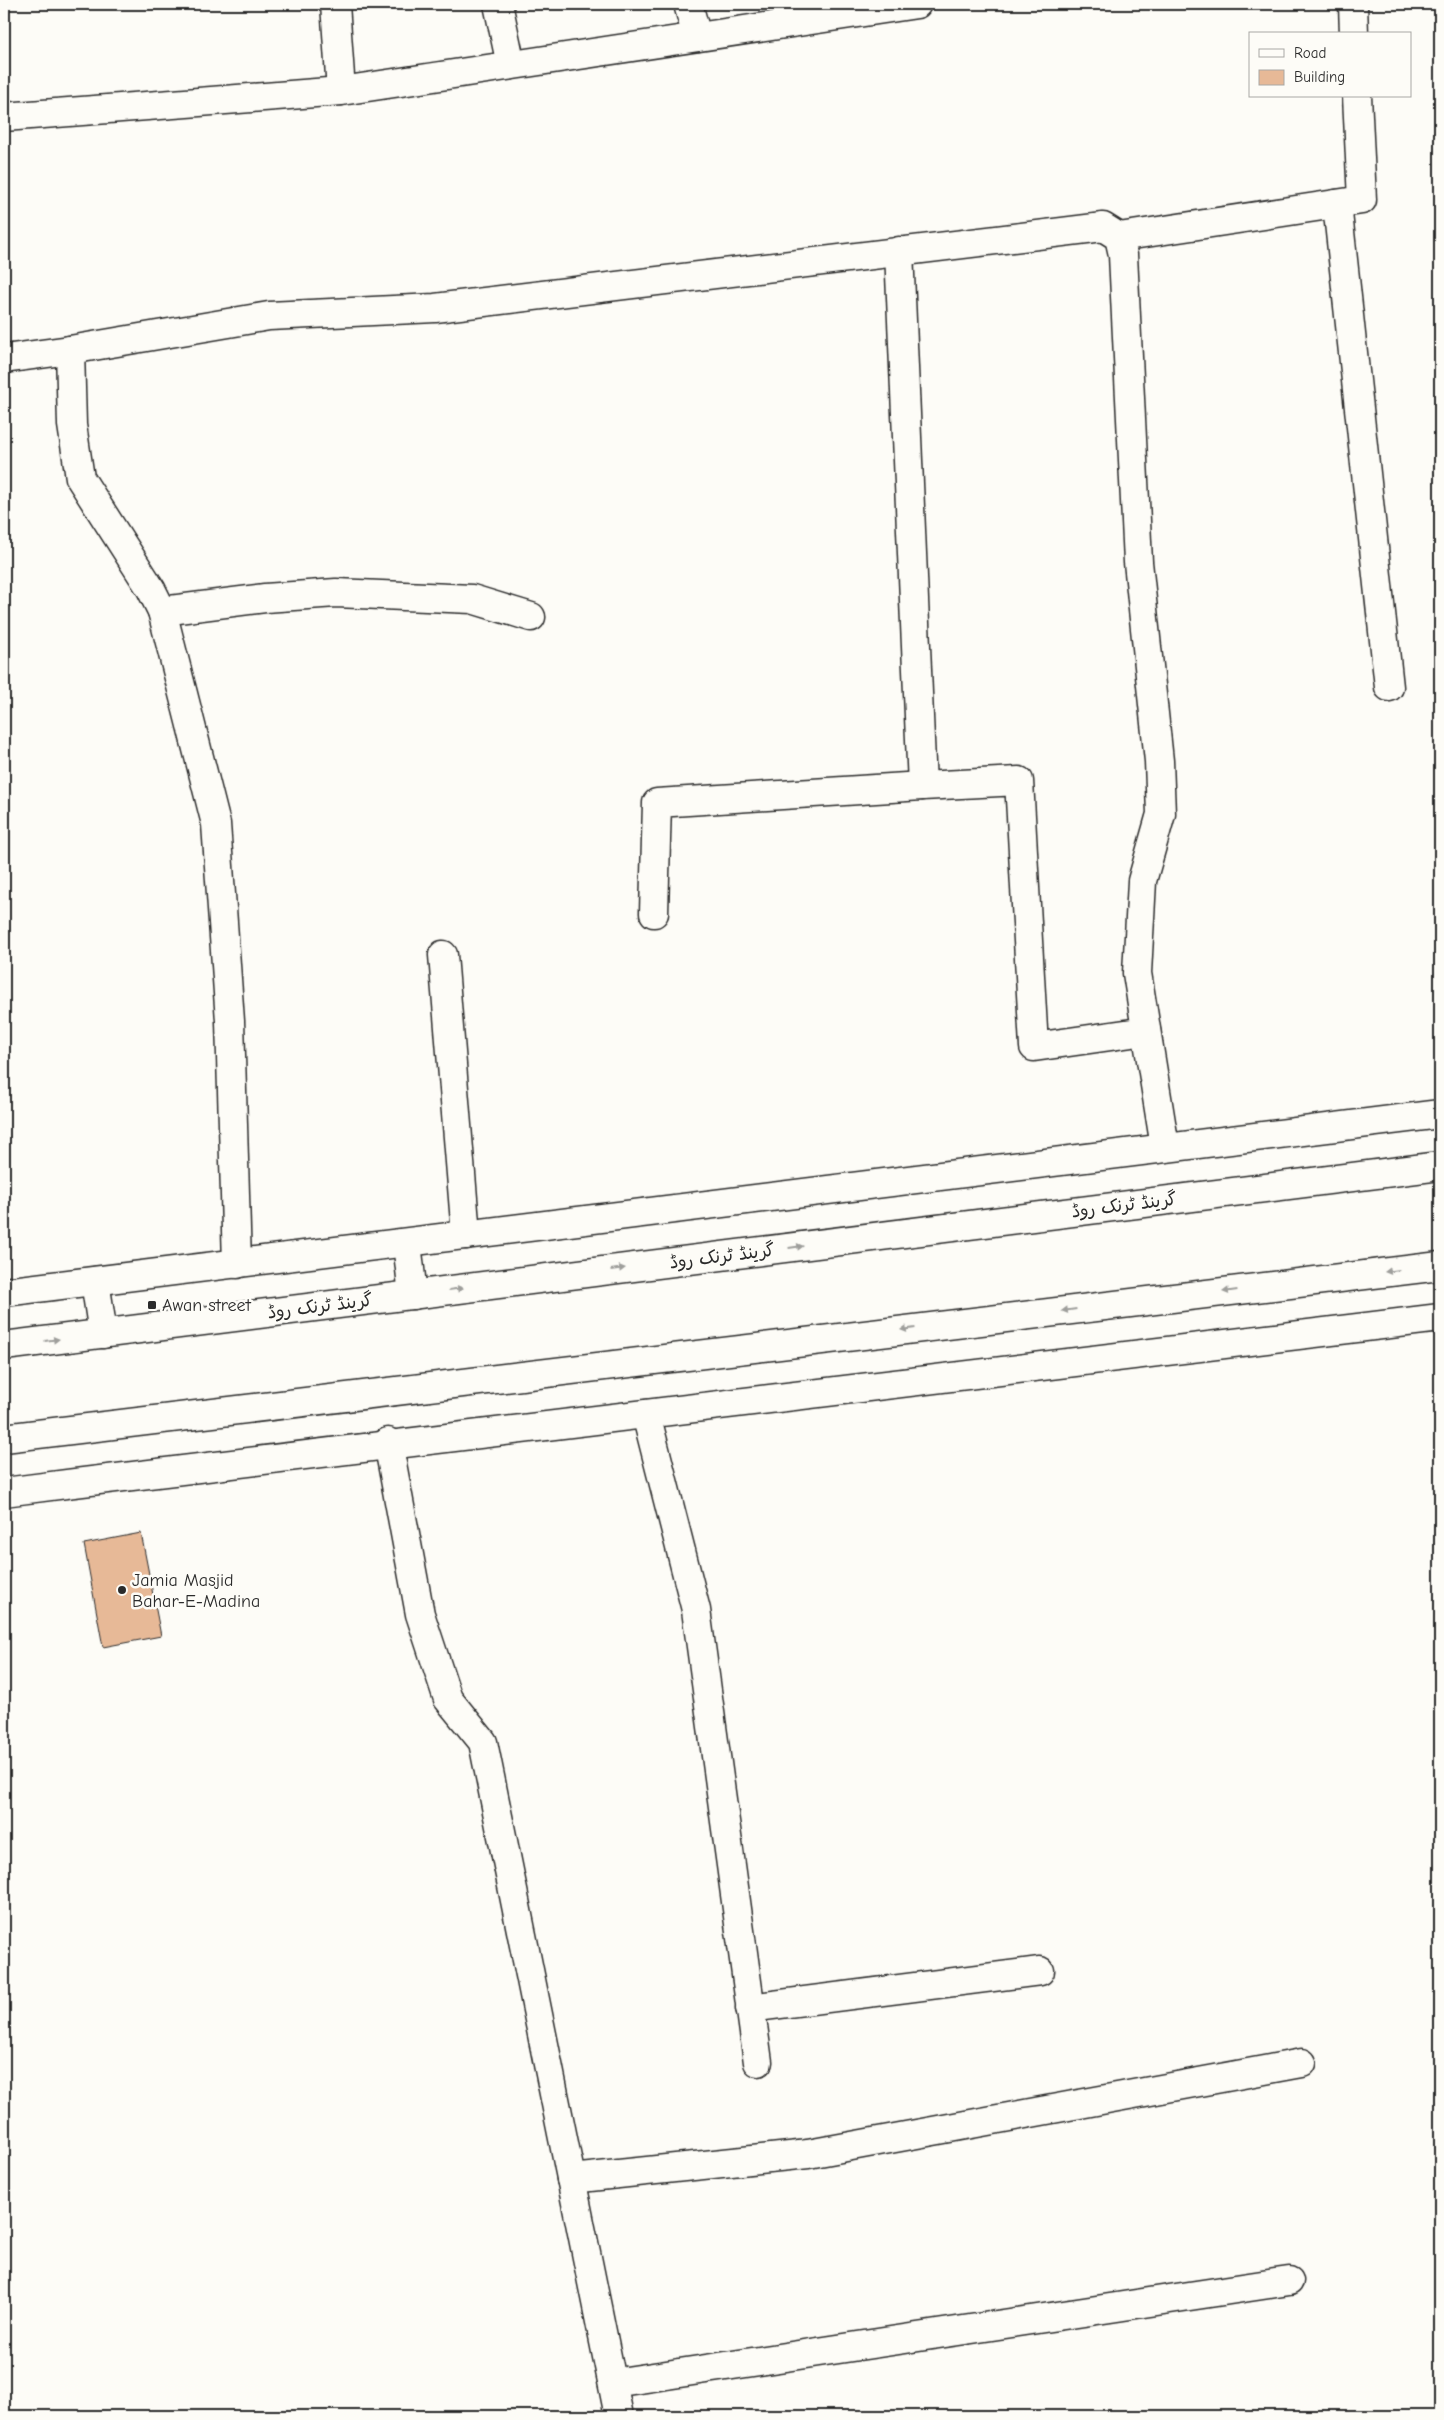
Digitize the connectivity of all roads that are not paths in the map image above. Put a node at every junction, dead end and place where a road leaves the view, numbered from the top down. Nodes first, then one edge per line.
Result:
1 (335, 4) edge
2 (498, 4) edge
3 (688, 4) edge
4 (917, 4) edge
5 (1353, 4) edge
6 (874, 7) edge
7 (1354, 32) edge
8 (697, 37) junction
9 (510, 65) junction
10 (341, 91) junction
11 (1357, 98) edge
12 (4, 117) edge
13 (1337, 204) junction
14 (1119, 237) junction
15 (899, 251) junction
16 (70, 350) junction
17 (4, 359) edge
18 (162, 611) junction
19 (531, 618) dead end
20 (1389, 687) dead end
21 (922, 786) junction
22 (654, 913) dead end
23 (443, 955) dead end
24 (1146, 1031) junction
25 (1440, 1114) edge
26 (1166, 1147) junction
27 (1440, 1166) edge
28 (466, 1235) junction
29 (407, 1243) junction
30 (236, 1264) junction
31 (1440, 1266) edge
32 (95, 1281) junction
33 (4, 1292) edge
34 (413, 1295) junction
35 (1440, 1318) edge
36 (103, 1334) junction
37 (4, 1346) edge
38 (646, 1414) junction
39 (4, 1438) edge
40 (388, 1442) junction
41 (4, 1492) edge
42 (1040, 1971) dead end
43 (750, 2008) junction
44 (758, 2062) dead end
45 (1302, 2063) dead end
46 (571, 2178) junction
47 (1289, 2281) dead end
48 (613, 2383) junction
49 (619, 2416) edge

1 - 10 main road
2 - 9 main road
3 - 8 main road
4 - 6 main road
5 - 7 main road
6 - 8 main road
8 - 9 main road
9 - 10 main road
10 - 12 main road
11 - 13 main road
13 - 14 main road
13 - 20 main road
14 - 15 main road
14 - 24 main road
15 - 16 main road
15 - 21 main road
16 - 17 main road
16 - 18 main road
18 - 19 main road
18 - 30 main road
21 - 22 main road
21 - 24 main road
23 - 28 main road
24 - 26 main road
25 - 26 main road
26 - 28 main road
34 -> 27 main road, گرینڈ ٹرنک روڈ
28 - 29 main road
29 - 30 main road
29 - 34 main road
30 - 32 main road
31 -> 39 main road
32 - 33 main road
32 - 36 main road
34 - 36 main road, گرینڈ ٹرنک روڈ
35 - 38 main road
37 -> 36 main road, گرینڈ ٹرنک روڈ
38 - 40 main road
38 - 43 main road
40 - 41 main road
40 - 46 main road
42 - 43 main road
43 - 44 main road
45 - 46 main road
46 - 48 main road
47 - 48 main road
48 - 49 main road

